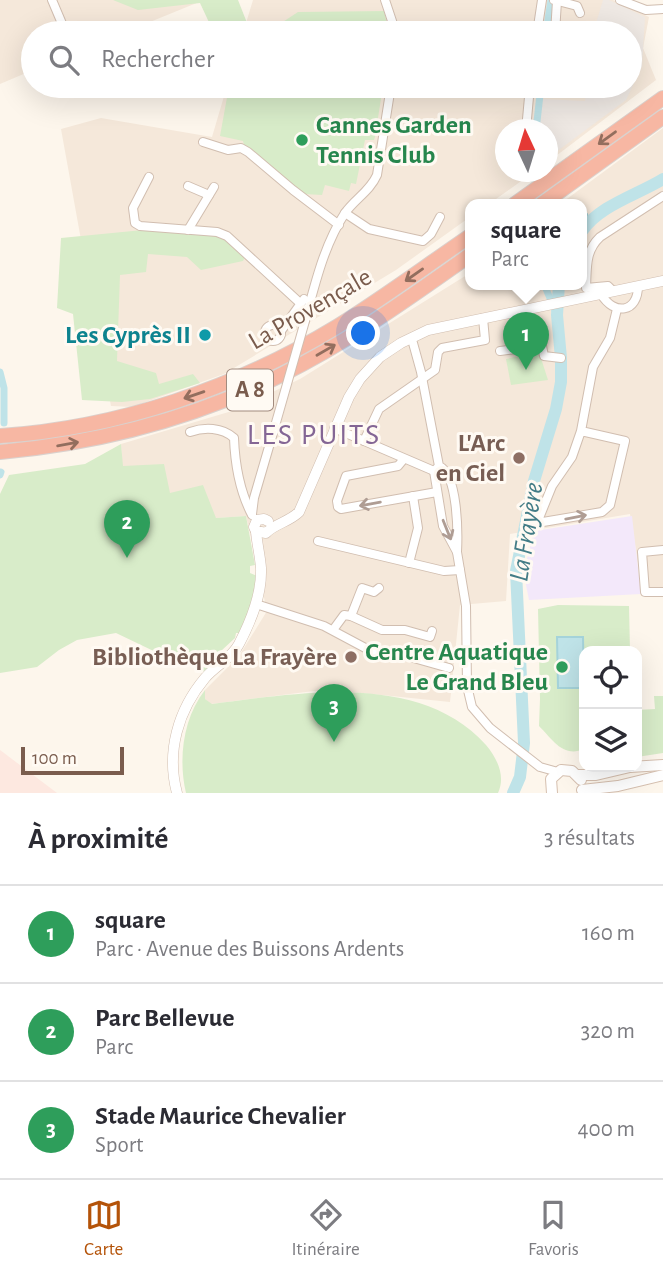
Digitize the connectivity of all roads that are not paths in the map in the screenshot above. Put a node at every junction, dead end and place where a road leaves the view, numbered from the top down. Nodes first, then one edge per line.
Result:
1 (52, 0) edge
2 (386, 0) edge
3 (542, 0) edge
4 (555, 0) edge
5 (620, 0) edge
6 (663, 9) edge
7 (580, 13) dead end
8 (61, 21) edge
9 (392, 21) edge
10 (539, 21) edge
11 (555, 21) edge
12 (389, 98) edge
13 (529, 98) edge
14 (663, 98) edge
15 (663, 117) edge
16 (527, 119) edge
17 (203, 142) dead end
18 (149, 177) dead end
19 (188, 186) dead end
20 (663, 196) edge
21 (522, 199) edge
22 (549, 199) edge
23 (345, 213) junction
24 (440, 217) dead end
25 (339, 225) junction
26 (188, 230) junction
27 (465, 239) edge
28 (465, 258) edge
29 (587, 271) edge
30 (663, 281) edge
31 (638, 286) junction
32 (587, 288) edge
33 (613, 291) junction
34 (312, 294) junction
35 (601, 294) junction
36 (300, 303) junction
37 (617, 309) junction
38 (483, 318) junction
39 (281, 331) junction
40 (411, 341) junction
41 (500, 351) dead end
42 (561, 358) dead end
43 (422, 379) junction
44 (334, 428) junction
45 (581, 431) junction
46 (190, 432) dead end
47 (0, 435) edge
48 (364, 440) junction
49 (0, 452) edge
50 (403, 460) junction
51 (436, 468) junction
52 (240, 487) junction
53 (437, 492) junction
54 (255, 496) junction
55 (413, 496) junction
56 (261, 524) junction
57 (318, 541) dead end
58 (663, 550) edge
59 (457, 552) junction
60 (409, 564) junction
61 (460, 570) junction
62 (379, 588) dead end
63 (663, 592) edge
64 (256, 604) junction
65 (351, 616) junction
66 (333, 630) junction
67 (432, 631) dead end
68 (449, 668) dead end
69 (537, 764) junction
70 (663, 765) edge
71 (558, 772) junction
72 (578, 775) junction
73 (663, 775) edge
74 (551, 790) edge
75 (581, 792) edge
76 (177, 793) edge

1 - 8 street
2 - 9 street
3 - 10 street
4 - 7 street
4 - 11 street
5 - 6 street
12 - 23 street
13 - 16 street
14 -> 21 highway
15 - 22 highway
17 - 25 street
18 - 26 street
19 - 26 street
20 - 29 street
23 - 24 street
23 - 25 street
25 - 34 street
26 - 36 street
27 -> 47 highway, La Provençale / A 8
49 -> 28 highway, La Provençale / A 8
30 - 31 street
31 - 33 street
31 - 37 street
32 - 33 street
33 - 35 street
34 - 36 street
34 - 54 street, bridge
35 - 37 street
35 - 38 street
36 - 39 street
37 - 45 street
38 - 40 street
38 - 43 street
39 - 39 street
40 - 43 street
40 - 44 street
41 - 42 street
43 - 48 street
43 - 51 street
44 - 48 street
44 - 56 street
45 -> 45 street
46 - 52 street
48 - 50 street
50 - 51 street
55 -> 50 street
51 - 53 street
51 - 59 street
52 - 54 street
52 - 56 street
53 - 55 street
53 -> 59 street
54 - 56 street
55 - 60 street
56 - 64 street
57 - 60 street
58 - 63 street
59 - 61 street
60 - 61 street
61 - 69 street
62 - 65 street
64 - 66 street
64 - 76 street
65 - 66 street
65 - 67 street
66 - 68 street
69 - 71 street
69 - 74 street
70 - 72 main road
71 - 72 main road
71 - 74 main road
72 - 75 main road
73 - 75 main road

